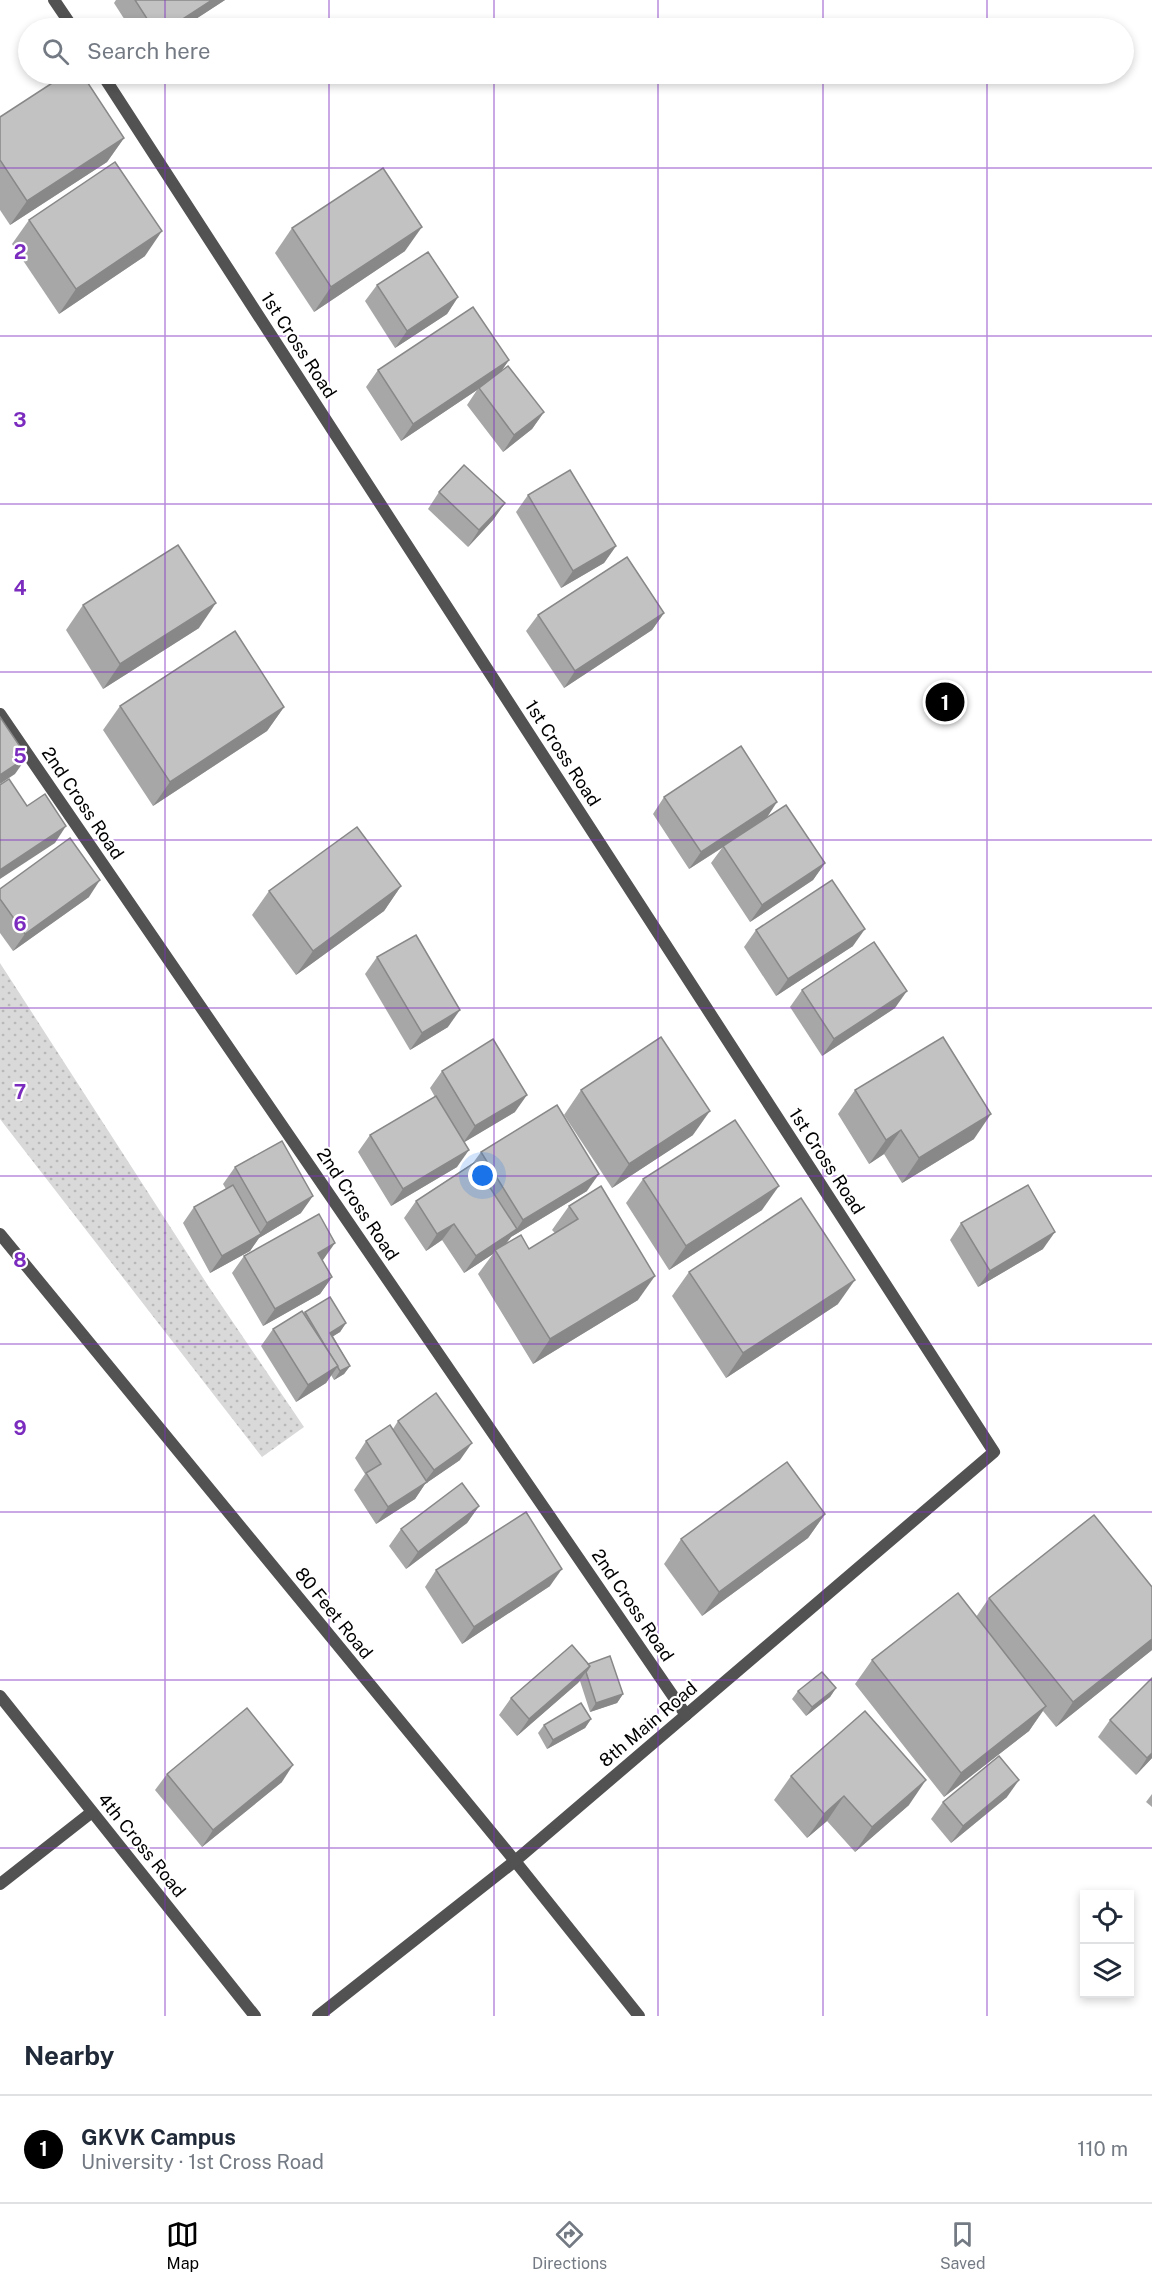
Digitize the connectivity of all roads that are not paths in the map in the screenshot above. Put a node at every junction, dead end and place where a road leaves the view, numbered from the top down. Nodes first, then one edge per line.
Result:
1 (54, 0) edge
2 (66, 18) edge
3 (108, 84) edge
4 (0, 714) edge
5 (0, 1234) edge
6 (994, 1452) joint
7 (0, 1696) edge
8 (686, 1715) junction
9 (92, 1812) junction
10 (515, 1861) junction
11 (0, 1884) edge
12 (255, 2016) edge
13 (318, 2016) edge
14 (639, 2016) edge

1 - 2 street
3 - 6 street, 1st Cross Road
4 - 8 street, 2nd Cross Road
5 - 10 street, 80 Feet Road
6 - 8 street, 8th Main Road
7 - 9 street, 4th Cross Road
8 - 10 street, 8th Main Road
9 - 11 street
9 - 12 street, 4th Cross Road
10 - 13 street, 8th Main Road
10 - 14 street, 80 Feet Road

